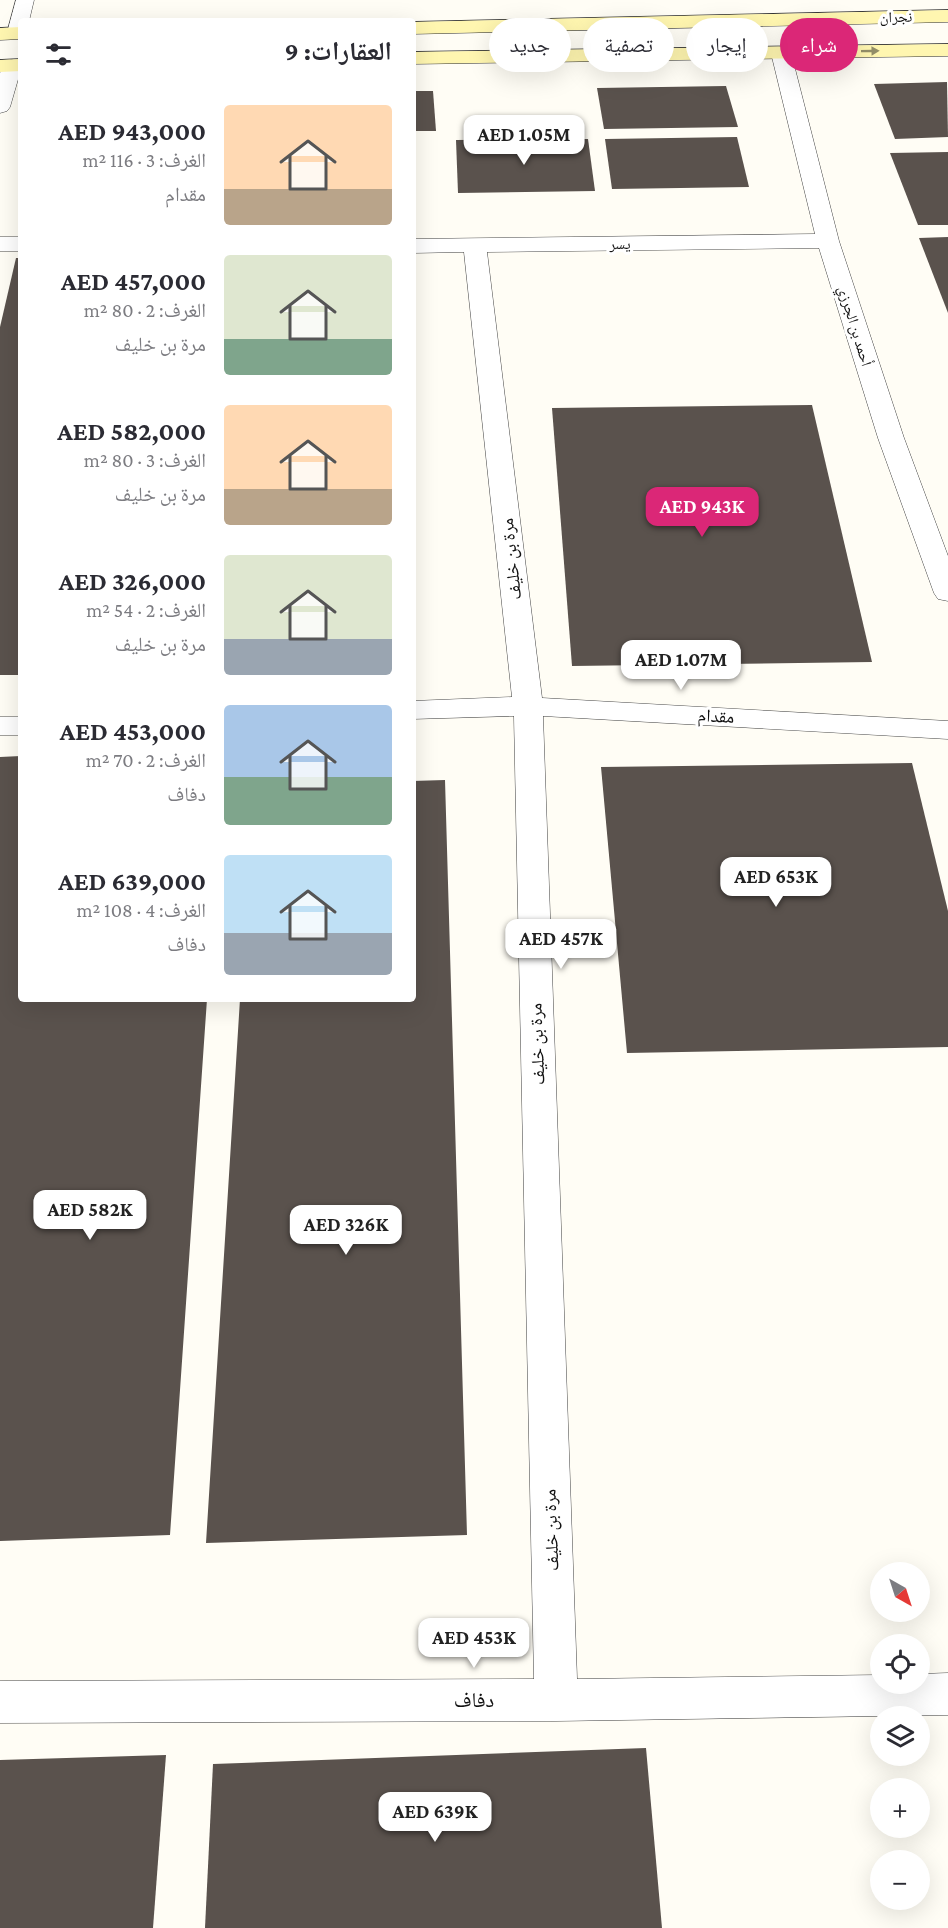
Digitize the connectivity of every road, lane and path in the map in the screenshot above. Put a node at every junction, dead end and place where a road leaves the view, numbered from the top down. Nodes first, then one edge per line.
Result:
1 (25, 0) edge
2 (948, 16) edge
3 (471, 27) junction
4 (416, 28) edge
5 (12, 33) edge
6 (948, 50) edge
7 (858, 52) edge
8 (780, 53) edge
9 (471, 57) junction
10 (416, 58) edge
11 (11, 66) edge
12 (786, 72) edge
13 (0, 107) edge
14 (828, 241) junction
15 (0, 244) edge
16 (18, 244) edge
17 (416, 246) edge
18 (476, 247) junction
19 (947, 586) edge
20 (528, 706) junction
21 (416, 710) edge
22 (0, 726) edge
23 (18, 726) edge
24 (948, 730) edge
25 (948, 1694) edge
26 (556, 1700) junction
27 (0, 1702) edge

1 - 5 street
2 - 3 street, نجران
3 - 4 street, نجران
3 - 9 street
7 -> 6 street, نجران
8 - 9 street, نجران
9 - 10 street, نجران
11 - 13 street
12 - 14 street, أحمد بن الجرزي
14 - 18 street, يسر
14 - 19 street, أحمد بن الجرزي
15 - 16 street
17 - 18 street, يسر
18 - 20 street, مرة بن خليف
20 - 21 street, مقدام
20 - 24 street, مقدام
20 - 26 street, مرة بن خليف
22 - 23 street
25 - 26 street, دفاف
26 - 27 street, دفاف

